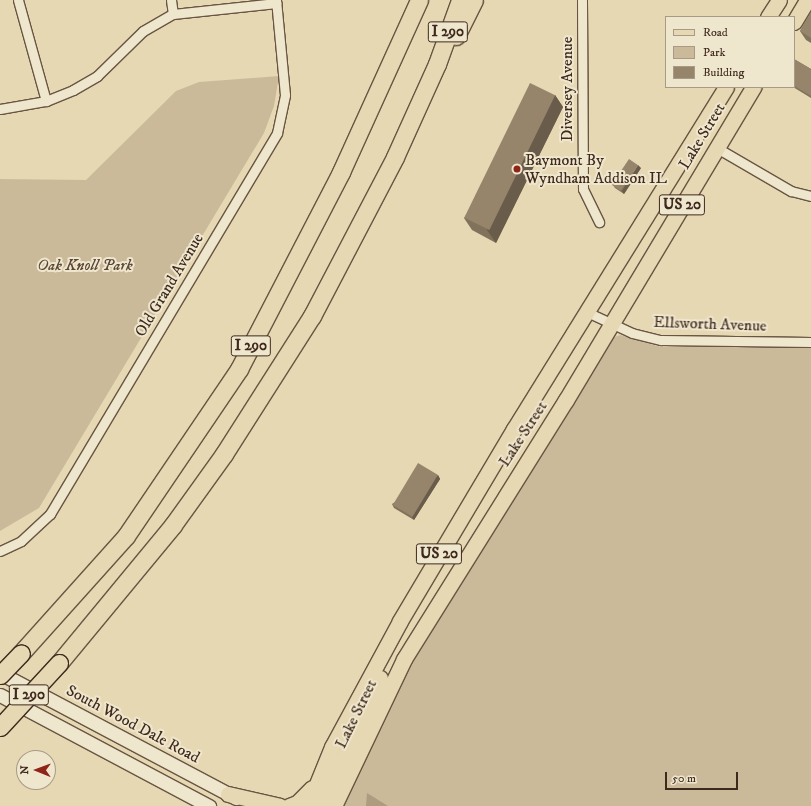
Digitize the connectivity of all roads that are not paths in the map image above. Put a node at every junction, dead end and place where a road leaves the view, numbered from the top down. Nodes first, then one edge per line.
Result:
1 (18, 0) edge
2 (171, 0) edge
3 (410, 0) edge
4 (418, 0) edge
5 (460, 0) edge
6 (474, 0) edge
7 (582, 0) edge
8 (779, 0) edge
9 (808, 0) edge
10 (276, 2) edge
11 (173, 14) junction
12 (769, 16) edge
13 (795, 20) edge
14 (401, 45) junction
15 (437, 64) junction
16 (725, 88) edge
17 (752, 88) edge
18 (46, 101) junction
19 (0, 109) edge
20 (717, 148) junction
21 (811, 196) edge
22 (599, 222) dead end
23 (589, 312) junction
24 (611, 324) junction
25 (811, 342) edge
26 (472, 500) junction
27 (493, 514) junction
28 (0, 551) edge
29 (400, 621) junction
30 (0, 674) edge
31 (0, 695) edge
32 (0, 727) edge
33 (318, 781) junction
34 (228, 794) junction
35 (209, 806) edge
36 (250, 806) edge
37 (280, 806) edge
38 (290, 806) edge
39 (308, 806) edge
40 (321, 806) edge
41 (334, 806) edge

1 - 18 street
2 - 11 street
3 - 14 highway
4 - 14 highway, I 290
5 - 15 highway, I 290
6 - 15 highway
7 - 22 street, Diversey Avenue
8 - 12 main road
9 - 13 main road
10 - 11 street
10 - 28 street, Old Grand Avenue
11 - 18 street
14 - 30 highway, I 290, bridge
15 - 32 highway, I 290, bridge
16 - 23 main road, Lake Street / US 20
17 - 20 main road, Lake Street / US 20
18 - 19 street
20 - 21 street
20 - 24 main road, Lake Street / US 20
23 - 24 street, Ellsworth Avenue
23 - 26 main road, Lake Street / US 20
24 - 25 street, Ellsworth Avenue
24 - 27 main road, Lake Street / US 20
26 - 27 main road
26 - 29 main road, Lake Street / US 20
27 - 41 main road, Lake Street / US 20
29 - 33 main road, Lake Street / US 20
29 - 40 main road
30 - 34 main road, South Wood Dale Road
31 - 35 main road
33 - 38 main road
33 - 39 main road, Lake Street / US 20
34 - 36 main road, South Wood Dale Road
34 - 37 main road

